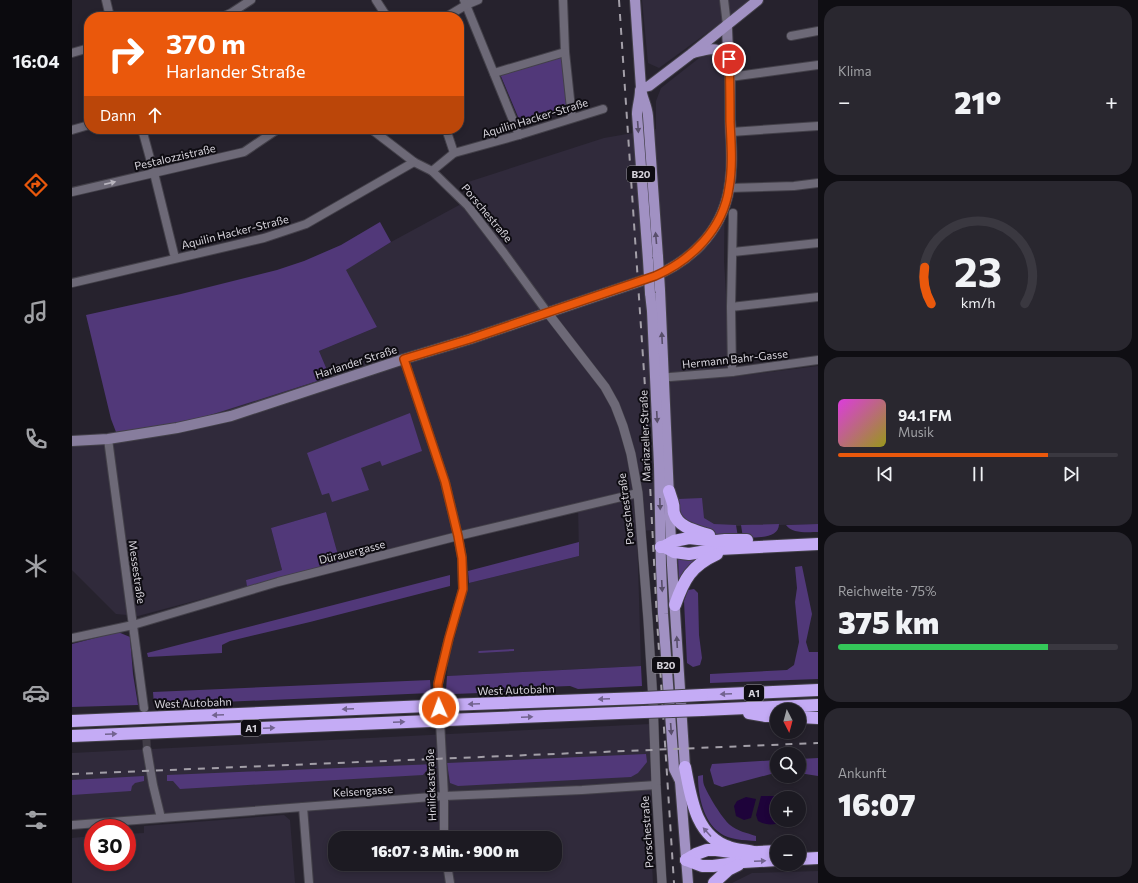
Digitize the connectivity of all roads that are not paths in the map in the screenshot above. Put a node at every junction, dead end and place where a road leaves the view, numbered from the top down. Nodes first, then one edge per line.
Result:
1 (106, 0) edge
2 (251, 0) edge
3 (376, 0) edge
4 (478, 0) edge
5 (563, 0) edge
6 (635, 0) edge
7 (724, 0) edge
8 (758, 0) edge
9 (465, 2) edge
10 (109, 12) edge
11 (233, 12) edge
12 (384, 12) edge
13 (452, 12) edge
14 (727, 25) junction
15 (818, 31) edge
16 (791, 36) dead end
17 (84, 49) edge
18 (72, 52) edge
19 (565, 52) junction
20 (691, 54) junction
21 (729, 59) junction
22 (818, 66) edge
23 (494, 73) junction
24 (730, 77) junction
25 (641, 88) junction
26 (603, 109) dead end
27 (572, 118) junction
28 (84, 126) edge
29 (818, 126) edge
30 (72, 130) edge
31 (731, 132) junction
32 (143, 134) edge
33 (271, 134) edge
34 (378, 134) edge
35 (448, 134) edge
36 (519, 135) junction
37 (454, 153) junction
38 (414, 162) junction
39 (432, 171) junction
40 (154, 173) junction
41 (818, 183) edge
42 (729, 188) junction
43 (72, 192) edge
44 (733, 213) dead end
45 (818, 243) edge
46 (733, 252) junction
47 (175, 258) junction
48 (72, 283) edge
49 (655, 292) junction
50 (818, 297) edge
51 (731, 307) junction
52 (547, 312) junction
53 (404, 359) junction
54 (818, 360) edge
55 (732, 372) junction
56 (660, 378) junction
57 (108, 439) junction
58 (72, 441) edge
59 (669, 491) junction
60 (638, 493) junction
61 (458, 536) junction
62 (818, 538) edge
63 (727, 544) junction
64 (818, 544) edge
65 (667, 547) junction
66 (675, 605) junction
67 (133, 625) junction
68 (72, 638) edge
69 (818, 690) edge
70 (818, 705) edge
71 (144, 708) tunnel mouth
72 (726, 709) junction
73 (770, 716) edge
74 (806, 717) edge
75 (818, 718) edge
76 (72, 721) edge
77 (72, 736) edge
78 (147, 750) tunnel mouth
79 (685, 767) junction
80 (680, 781) junction
81 (656, 785) junction
82 (444, 796) junction
83 (303, 807) junction
84 (161, 818) junction
85 (72, 825) edge
86 (444, 831) edge
87 (818, 850) edge
88 (770, 851) edge
89 (806, 851) edge
90 (754, 852) junction
91 (818, 858) edge
92 (806, 859) edge
93 (686, 860) junction
94 (770, 860) edge
95 (743, 862) junction
96 (448, 871) edge
97 (309, 883) edge
98 (450, 883) edge
99 (662, 883) edge
100 (688, 883) edge
101 (714, 883) edge

1 - 10 street
2 - 11 street
3 - 12 street
4 - 9 street
5 - 19 street
6 - 25 main road, Mariazeller Straße / B20
7 - 14 street
8 - 14 main road
9 - 13 street
9 - 23 street
14 - 20 main road
14 - 21 main road, Harlander Straße
15 - 16 street
17 - 18 street
19 - 23 street
19 - 27 street
20 - 21 main road
20 - 25 main road
21 - 24 main road, Harlander Straße
22 - 24 street
23 - 36 street
24 - 31 main road, Harlander Straße
49 -> 25 main road, Mariazeller Straße / B20, bridge
25 -> 49 main road, Mariazeller Straße / B20, bridge
26 - 27 street, Aquilin Hacker-Straße
27 - 36 street, Aquilin Hacker-Straße
28 - 30 street
29 - 31 street
31 - 42 main road, Harlander Straße
32 - 40 street
33 - 40 street, Pestalozzistraße
34 - 38 street, Porschestraße
35 - 37 street
36 - 37 street, Aquilin Hacker-Straße
37 - 39 street, Aquilin Hacker-Straße
38 - 39 street, Porschestraße
38 - 47 street, Aquilin Hacker-Straße
39 - 52 street, Porschestraße
43 -> 40 street, Pestalozzistraße
40 - 47 street
41 - 42 street
42 - 52 main road, Harlander Straße
44 - 46 street
45 - 46 street
46 - 51 street
47 - 48 street, Aquilin Hacker-Straße
49 - 56 main road, Mariazeller Straße / B20
50 - 51 street
51 - 55 street
52 - 53 main road, Harlander Straße
52 - 60 street, Porschestraße
53 - 57 main road, Harlander Straße
53 - 61 street, Hnilickastraße
54 - 55 street, Hermann Bahr-Gasse
55 - 56 street, Hermann Bahr-Gasse
56 - 59 main road, Mariazeller Straße / B20
56 -> 65 main road, Mariazeller Straße / B20
57 - 58 main road, Harlander Straße
57 - 67 street, Messestraße
59 - 63 highway
59 - 65 main road, Mariazeller Straße / B20
60 - 61 street, Dürauergasse
60 - 81 street, Porschestraße
61 - 67 street, Dürauergasse
61 - 82 street, Hnilickastraße
62 - 63 highway
63 - 64 highway
63 - 65 highway
63 - 66 highway
65 - 66 main road, Mariazeller Straße / B20
65 -> 80 main road, Mariazeller Straße / B20
79 -> 66 main road, Mariazeller Straße / B20
67 - 68 street, Dürauergasse
67 - 71 street, Messestraße
69 -> 76 highway, West Autobahn / A1, bridge
70 - 72 highway, A1
72 - 73 highway
77 -> 72 highway, A1, bridge
74 - 75 highway
78 - 84 street
79 - 80 main road, Mariazeller Straße / B20
90 -> 79 highway
80 - 93 main road, Mariazeller Straße / B20
81 - 82 street, Kelsengasse
81 - 99 street, Porschestraße
82 - 83 street, Kelsengasse
82 - 86 street, Hnilickastraße
83 - 84 street, Kelsengasse
83 - 97 street
84 - 85 street, Kelsengasse
87 - 89 highway
88 - 90 highway
90 - 93 highway
91 - 92 highway
93 - 95 highway
93 - 100 main road, Mariazeller Straße / B20
95 -> 94 highway
95 - 101 highway
96 - 98 street

